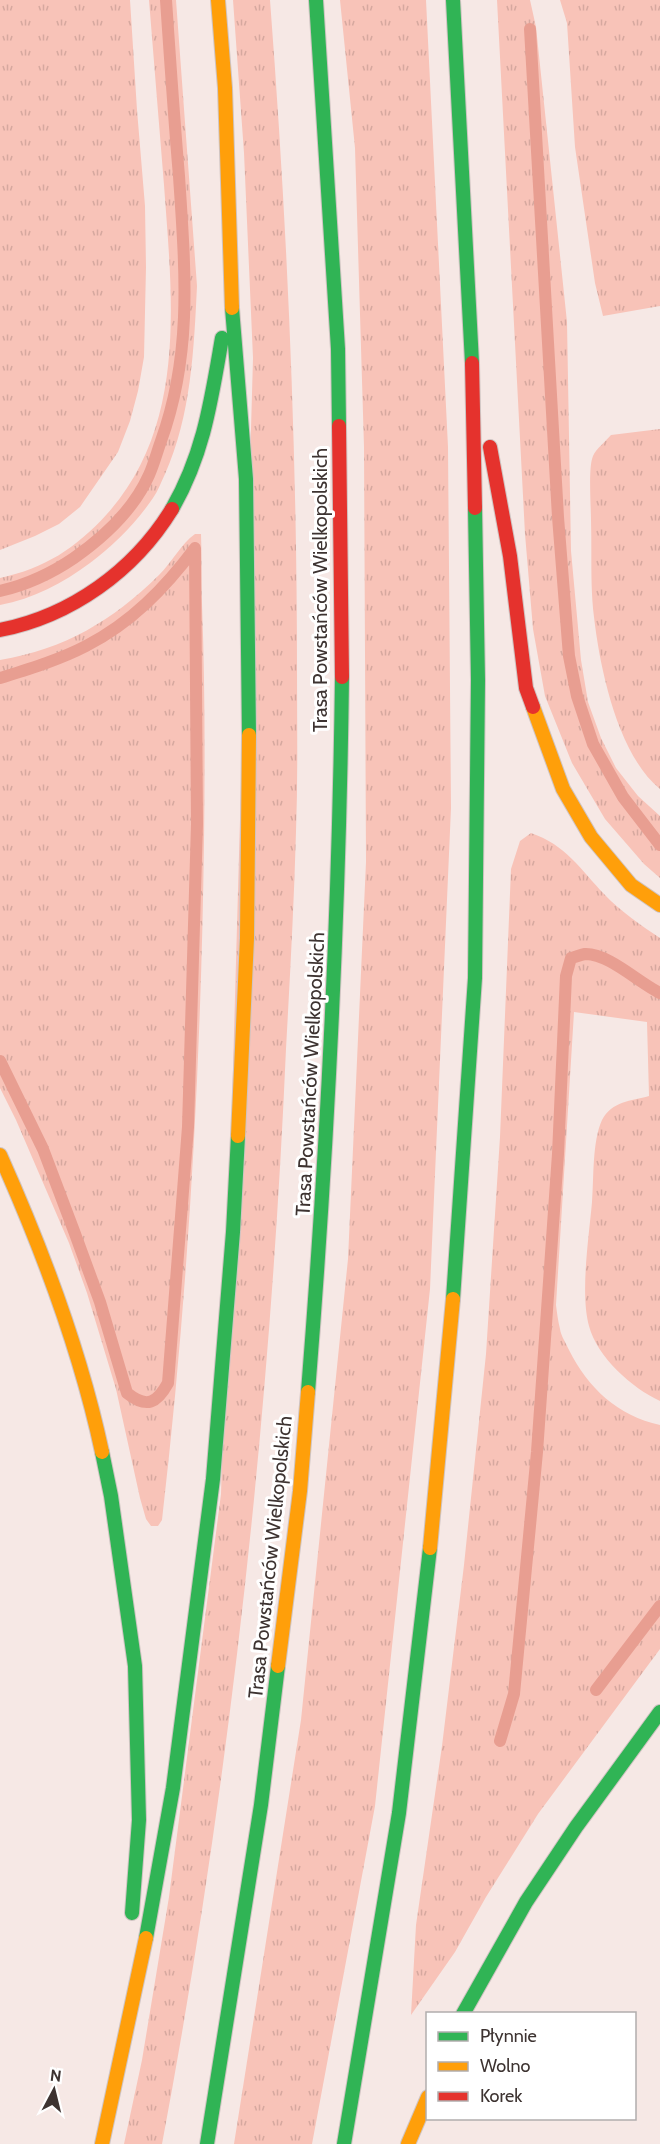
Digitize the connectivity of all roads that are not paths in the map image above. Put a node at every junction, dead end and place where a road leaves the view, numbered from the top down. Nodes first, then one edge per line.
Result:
1 (218, 0) edge
2 (315, 0) edge
3 (453, 0) edge
4 (231, 288) junction
5 (472, 351) junction
6 (0, 630) edge
7 (660, 905) edge
8 (0, 1155) edge
9 (660, 1712) edge
10 (130, 1929) dead end
11 (124, 1974) dead end
12 (464, 2012) edge
13 (426, 2102) edge
14 (101, 2144) edge
15 (207, 2144) edge
16 (344, 2144) edge
17 (408, 2144) edge

1 - 4 highway
2 - 15 highway, Trasa Powstańców Wielkopolskich
3 - 5 highway
4 - 6 highway
4 - 14 highway
5 - 7 highway
5 - 16 highway
8 - 10 highway
9 - 12 highway
11 - 14 highway
13 - 17 highway

